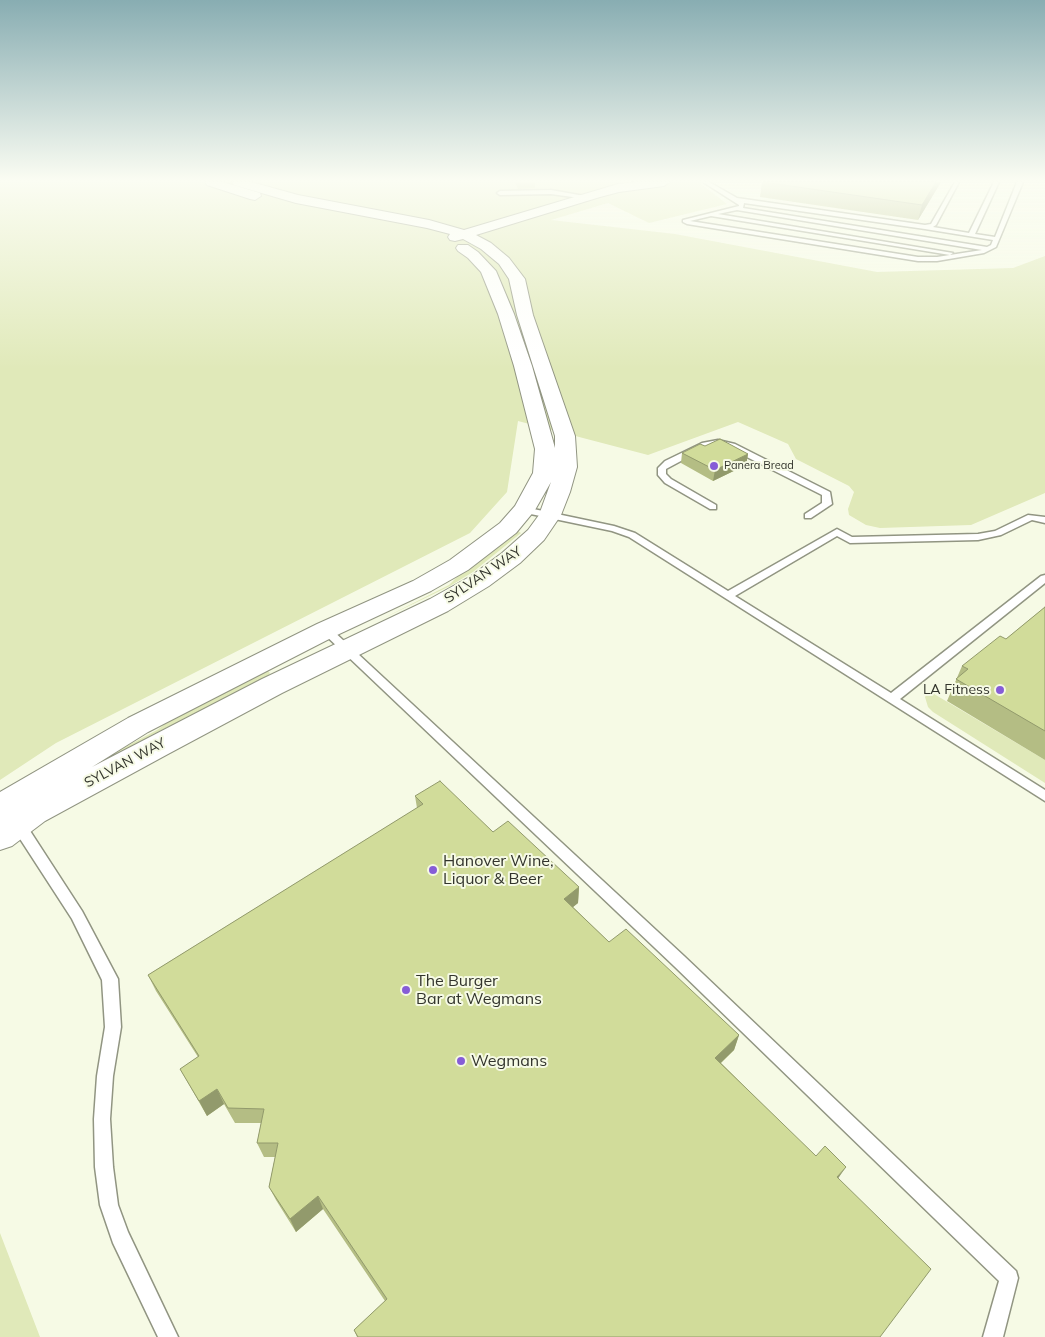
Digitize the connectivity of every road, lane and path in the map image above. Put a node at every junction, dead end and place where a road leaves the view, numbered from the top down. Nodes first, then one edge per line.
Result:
1 (463, 244) edge
2 (829, 244) edge
3 (892, 244) edge
4 (960, 244) edge
5 (995, 244) edge
6 (988, 249) junction
7 (961, 255) junction
8 (534, 373) junction
9 (713, 508) dead end
10 (524, 510) junction
11 (550, 515) junction
12 (808, 516) dead end
13 (1045, 520) edge
14 (1045, 578) edge
15 (727, 596) junction
16 (326, 630) junction
17 (347, 649) junction
18 (892, 699) junction
19 (1045, 796) edge
20 (5, 818) edge
21 (168, 1337) edge
22 (993, 1337) edge

1 - 8 street, SYLVAN WAY
2 - 7 lane
3 - 7 lane
4 - 6 lane
5 - 6 lane
6 - 7 lane
8 - 10 street, SYLVAN WAY
8 - 11 street, SYLVAN WAY
9 - 12 lane
10 - 11 lane
10 - 16 street, SYLVAN WAY
11 - 15 lane
11 - 17 street, SYLVAN WAY
13 - 15 lane
14 - 18 lane
15 - 18 lane
16 - 17 lane
16 - 20 street, SYLVAN WAY
17 - 20 street, SYLVAN WAY
17 - 22 lane
18 - 19 lane
20 - 21 lane

